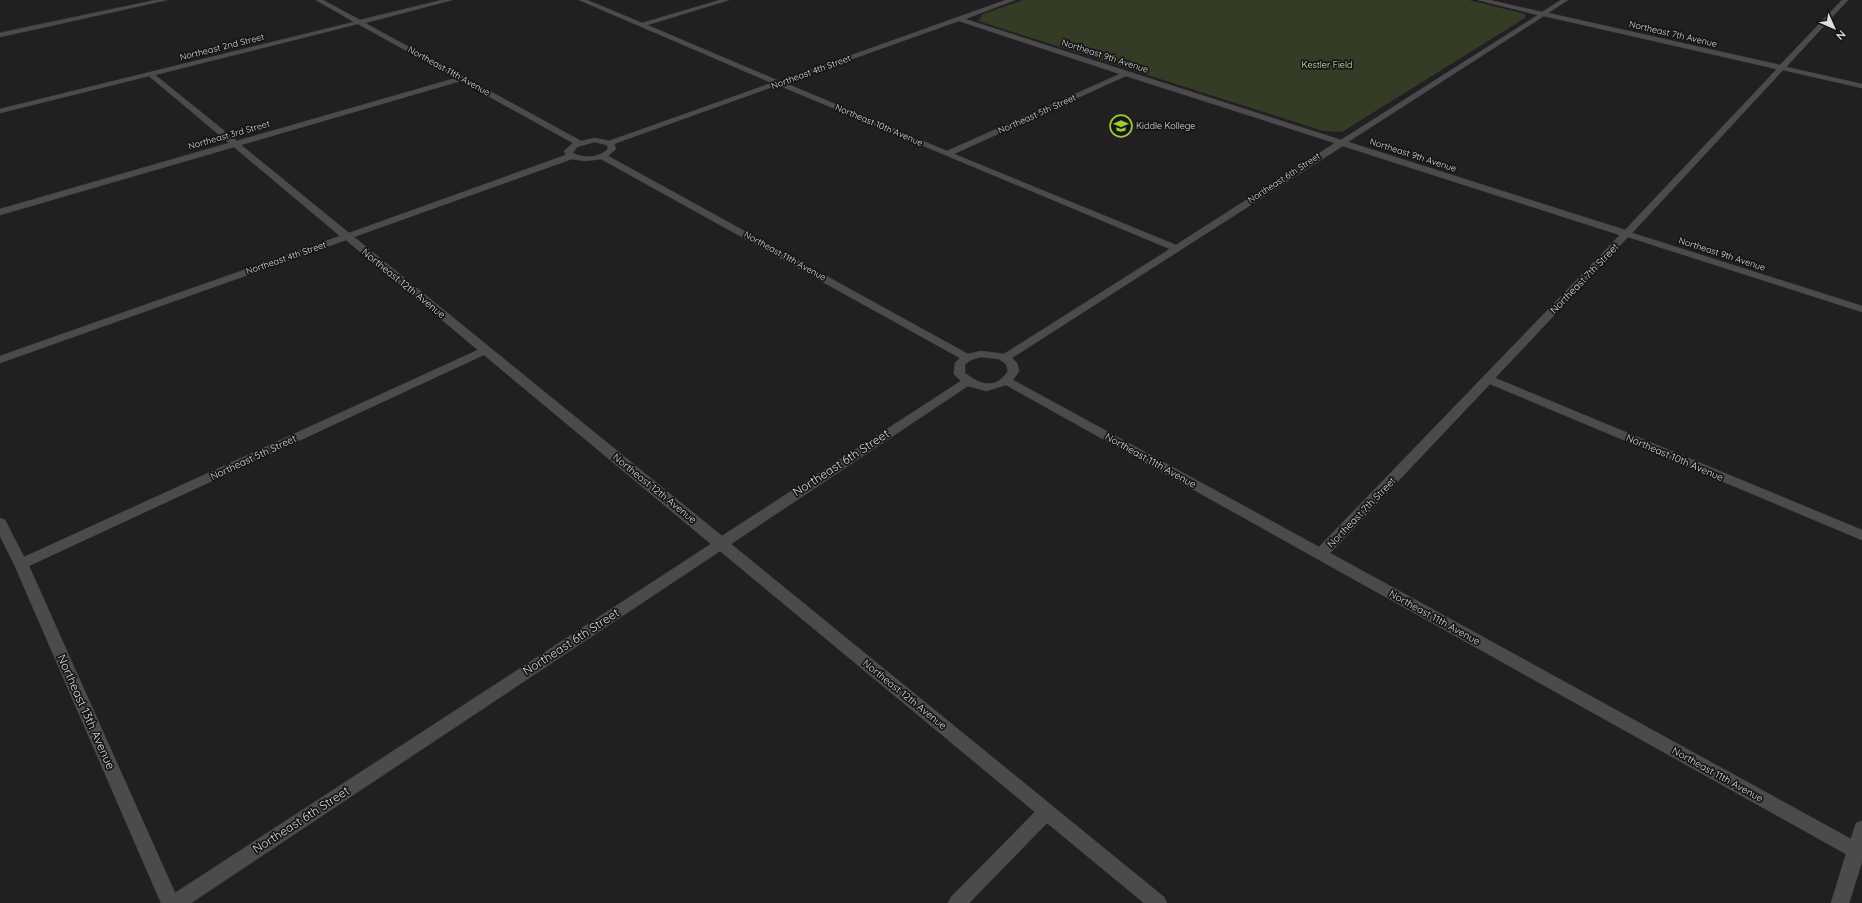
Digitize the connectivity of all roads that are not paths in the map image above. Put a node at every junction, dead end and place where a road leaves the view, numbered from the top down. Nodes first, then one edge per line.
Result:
1 (164, 0) edge
2 (318, 0) edge
3 (449, 0) edge
4 (582, 0) edge
5 (726, 0) edge
6 (1012, 0) edge
7 (1481, 0) edge
8 (1565, 0) edge
9 (1845, 0) edge
10 (1543, 14) junction
11 (960, 19) junction
12 (360, 22) junction
13 (640, 25) junction
14 (0, 35) edge
15 (1782, 68) junction
16 (150, 74) junction
17 (1126, 74) junction
18 (463, 78) junction
19 (780, 83) junction
20 (1862, 86) edge
21 (0, 111) edge
22 (579, 143) junction
23 (610, 143) junction
24 (1340, 143) junction
25 (235, 144) junction
26 (947, 154) junction
27 (572, 156) junction
28 (602, 156) junction
29 (0, 212) edge
30 (1626, 234) junction
31 (348, 236) junction
32 (1176, 248) junction
33 (1862, 309) edge
34 (486, 350) junction
35 (967, 358) junction
36 (1005, 358) junction
37 (0, 360) edge
38 (1488, 379) junction
39 (1007, 381) junction
40 (967, 382) junction
41 (0, 522) edge
42 (1862, 535) edge
43 (721, 543) junction
44 (1321, 554) junction
45 (21, 564) junction
46 (1047, 811) junction
47 (1862, 829) edge
48 (1859, 853) edge
49 (170, 903) edge
50 (175, 903) edge
51 (957, 903) edge
52 (1158, 903) edge
53 (1840, 903) edge

1 - 14 street
2 - 12 street, Northeast 11th Avenue
3 - 12 street, Northeast 2nd Street
4 - 13 street, Northeast 10th Avenue
5 - 13 street
6 - 11 street, Northeast 4th Street
7 - 10 street, Northeast 7th Avenue
8 - 10 street, Northeast 6th Street
9 - 15 street, Northeast 7th Street
10 - 15 street, Northeast 7th Avenue
10 - 24 street, Northeast 6th Street
11 - 17 street, Northeast 9th Avenue
11 - 19 street, Northeast 4th Street
12 - 16 street, Northeast 2nd Street
12 - 18 street, Northeast 11th Avenue
13 - 19 street, Northeast 10th Avenue
15 - 20 street, Northeast 7th Avenue
15 - 30 street, Northeast 7th Street
16 - 21 street, Northeast 2nd Street
16 - 25 street, Northeast 12th Avenue
17 - 24 street, Northeast 9th Avenue
17 - 26 street, Northeast 5th Street
18 - 22 street, Northeast 11th Avenue
18 - 25 street, Northeast 3rd Street
19 - 23 street, Northeast 4th Street
19 - 26 street, Northeast 10th Avenue
22 - 23 street
22 - 27 street
23 - 28 street
24 - 30 street, Northeast 9th Avenue
24 - 32 street, Northeast 6th Street
25 - 29 street, Northeast 3rd Street
25 - 31 street, Northeast 12th Avenue
26 - 32 street, Northeast 10th Avenue
27 - 28 street
27 - 31 street, Northeast 4th Street
28 - 35 street, Northeast 11th Avenue
30 - 33 street, Northeast 9th Avenue
30 - 38 street, Northeast 7th Street
31 - 34 street, Northeast 12th Avenue
31 - 37 street, Northeast 4th Street
32 - 36 street, Northeast 6th Street
34 - 43 street, Northeast 12th Avenue
34 - 45 street, Northeast 5th Street
35 - 36 street
35 - 40 street
36 - 39 street
38 - 42 street, Northeast 10th Avenue
38 - 44 street, Northeast 7th Street
39 - 40 street
39 - 44 street, Northeast 11th Avenue
40 - 43 street, Northeast 6th Street
41 - 45 street, Northeast 13th Avenue
43 - 46 street, Northeast 12th Avenue
43 - 50 street, Northeast 6th Street
44 - 48 street, Northeast 11th Avenue
45 - 49 street, Northeast 13th Avenue
46 - 51 street
46 - 52 street, Northeast 12th Avenue
47 - 48 street
48 - 53 street

